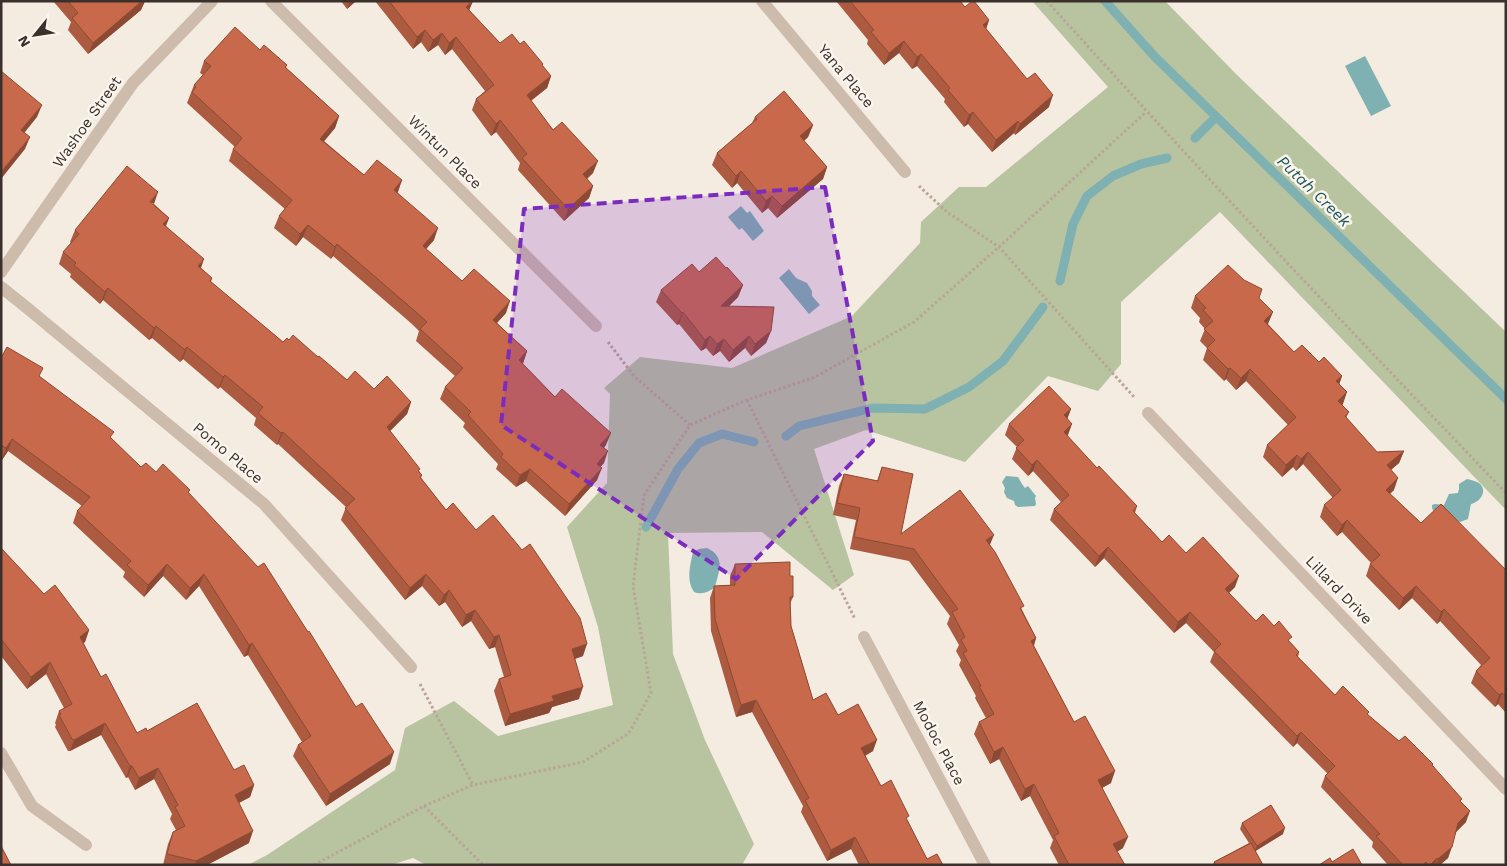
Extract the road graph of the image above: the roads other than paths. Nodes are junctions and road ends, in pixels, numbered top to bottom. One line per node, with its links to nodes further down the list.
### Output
1 (212, 1): 5 (street, Washoe Street)
2 (271, 1): 7 (street, Wintun Place)
3 (762, 1): 4 (street, Yana Place)
4 (905, 172)
5 (1, 272)
6 (1, 287): 10 (street, Pomo Place)
7 (596, 326)
8 (1148, 413): 12 (street, Lillard Drive)
9 (864, 637): 14 (street, Modoc Place)
10 (411, 667)
11 (1, 752): 13 (street)
12 (1506, 790)
13 (86, 844)
14 (985, 865)

